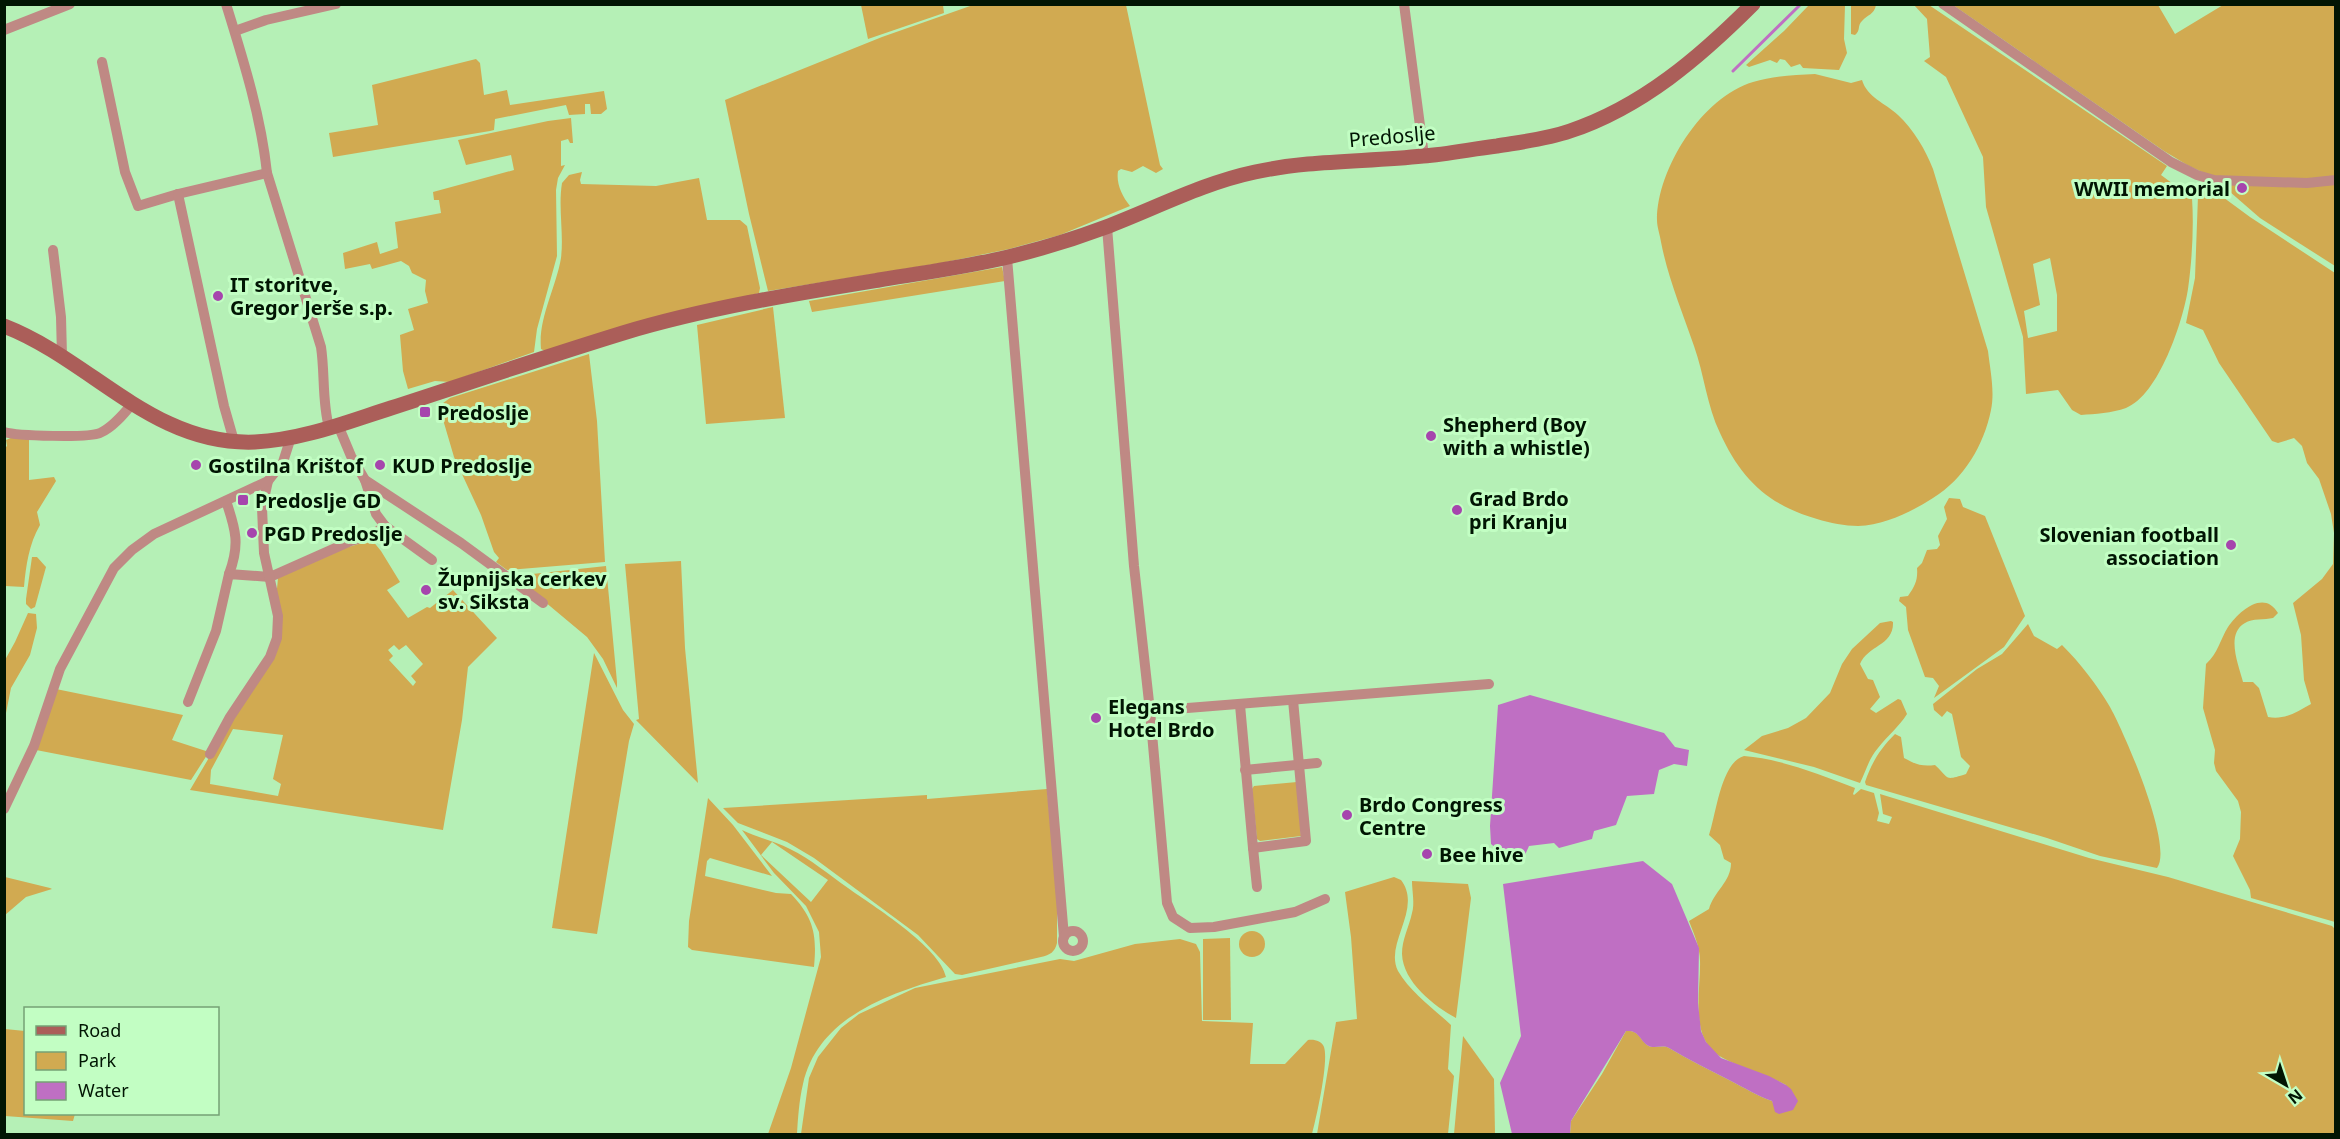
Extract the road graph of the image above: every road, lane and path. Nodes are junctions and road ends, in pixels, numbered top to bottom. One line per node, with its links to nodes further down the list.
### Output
1 (70, 4): 7 (street)
2 (226, 4): 8 (street)
3 (336, 4): 8 (street)
4 (1404, 4): 10 (street)
5 (1753, 4): 10 (street, Predoslje)
6 (1943, 4): 12 (street)
7 (4, 30)
8 (235, 31): 11 (street)
9 (102, 63): 13 (street)
10 (1424, 156): 14 (street, Predoslje)
11 (267, 173): 13 (street); 20 (street)
12 (2336, 180)
13 (178, 194): 23 (street)
14 (1107, 227): 16 (street, Predoslje); 36 (street)
15 (53, 250): 18 (street)
16 (1006, 258): 20 (street, Predoslje); 45 (street)
17 (4, 326): 18 (street)
18 (62, 356): 19 (street)
19 (132, 404): 21 (street); 23 (street)
20 (333, 426): 22 (street); 24 (street)
21 (4, 432)
22 (291, 437): 23 (street); 25 (street)
23 (234, 441)
24 (365, 480): 27 (street); 31 (street)
25 (268, 481): 26 (street); 30 (street)
26 (226, 501): 29 (street); 41 (street)
27 (385, 526): 28 (street); 30 (street)
28 (432, 560)
29 (229, 574): 30 (street); 34 (street)
30 (270, 577): 37 (street)
31 (543, 603)
32 (1489, 684): 33 (street)
33 (1293, 700): 35 (street); 39 (street)
34 (188, 702)
35 (1240, 705): 36 (street); 40 (street)
36 (1150, 711): 44 (street)
37 (210, 754)
38 (1317, 763): 39 (street)
39 (1299, 765): 40 (street); 42 (street)
40 (1245, 770): 42 (street)
41 (4, 809)
42 (1252, 848): 43 (street)
43 (1257, 887)
44 (1325, 899)
45 (1069, 934)

